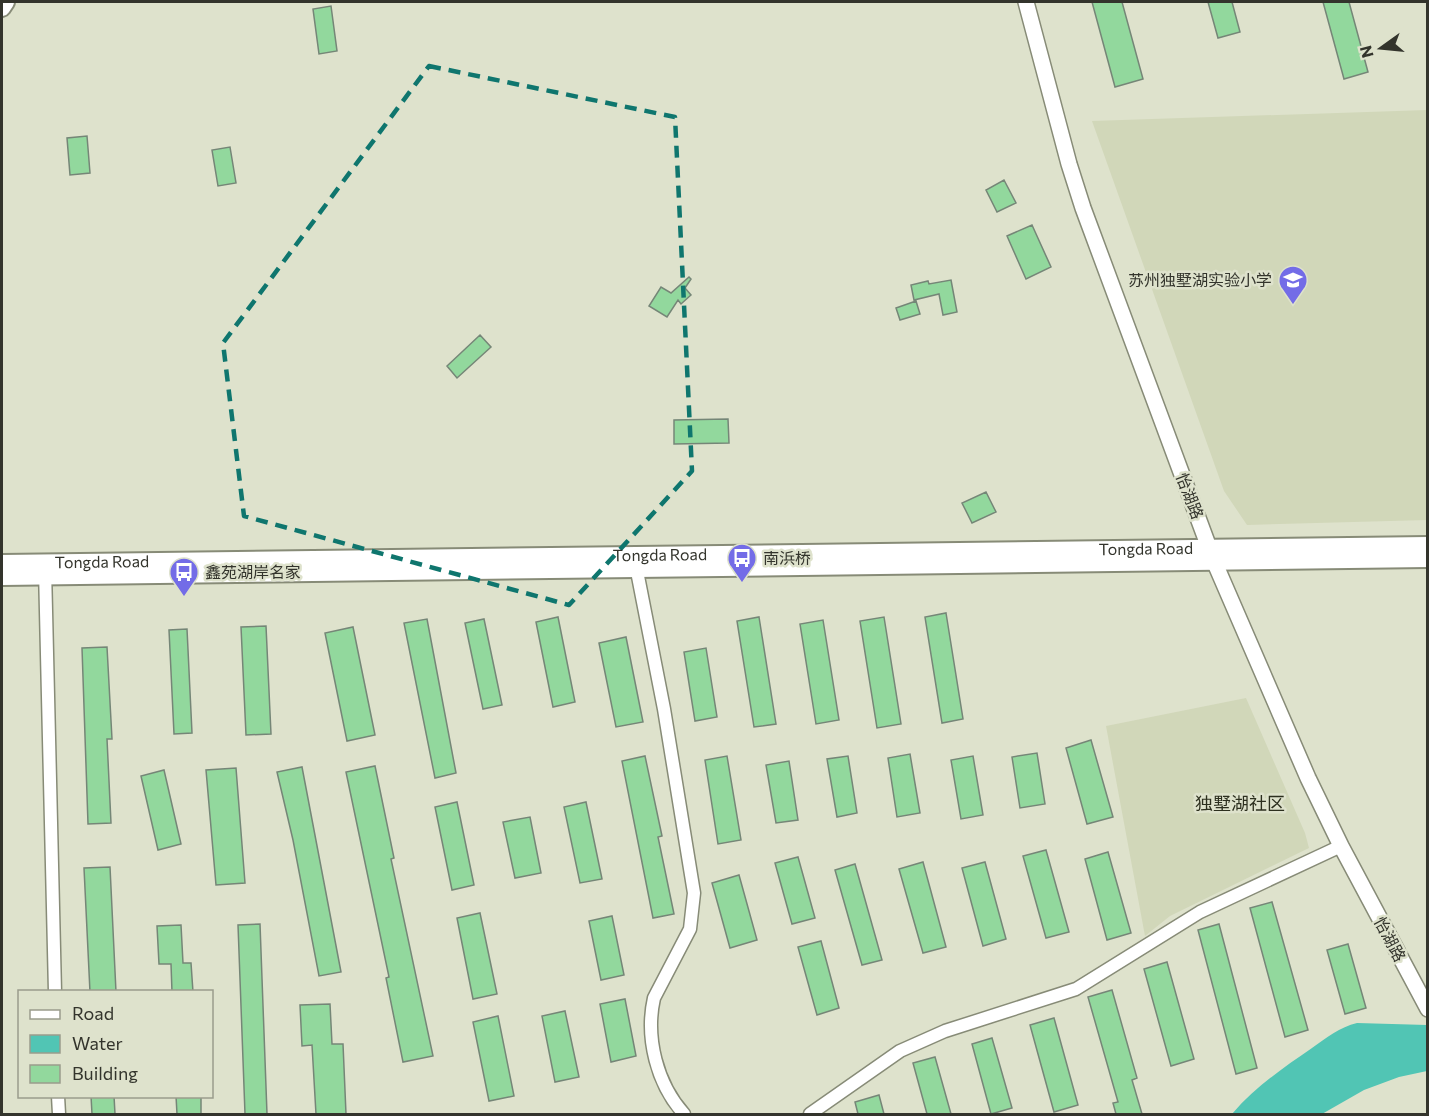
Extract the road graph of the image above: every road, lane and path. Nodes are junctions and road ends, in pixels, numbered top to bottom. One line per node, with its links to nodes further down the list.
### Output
1 (6, 2): 3 (main road)
2 (1026, 2): 5 (street, 怡湖路)
3 (2, 9)
4 (1428, 545): 5 (main road, Tongda Road)
5 (1212, 554): 6 (main road, Tongda Road); 7 (main road, Tongda Road); 11 (street, 怡湖路)
6 (1428, 559)
7 (635, 561): 9 (main road, Tongda Road); 16 (street)
8 (2, 562): 9 (main road, Tongda Road)
9 (45, 569): 10 (main road, Tongda Road); 12 (street)
10 (2, 577)
11 (1341, 846): 13 (street, 怡湖路); 17 (street)
12 (56, 990)
13 (1425, 1006)
14 (58, 1098): 15 (street)
15 (59, 1114)
16 (684, 1114)
17 (810, 1114)

